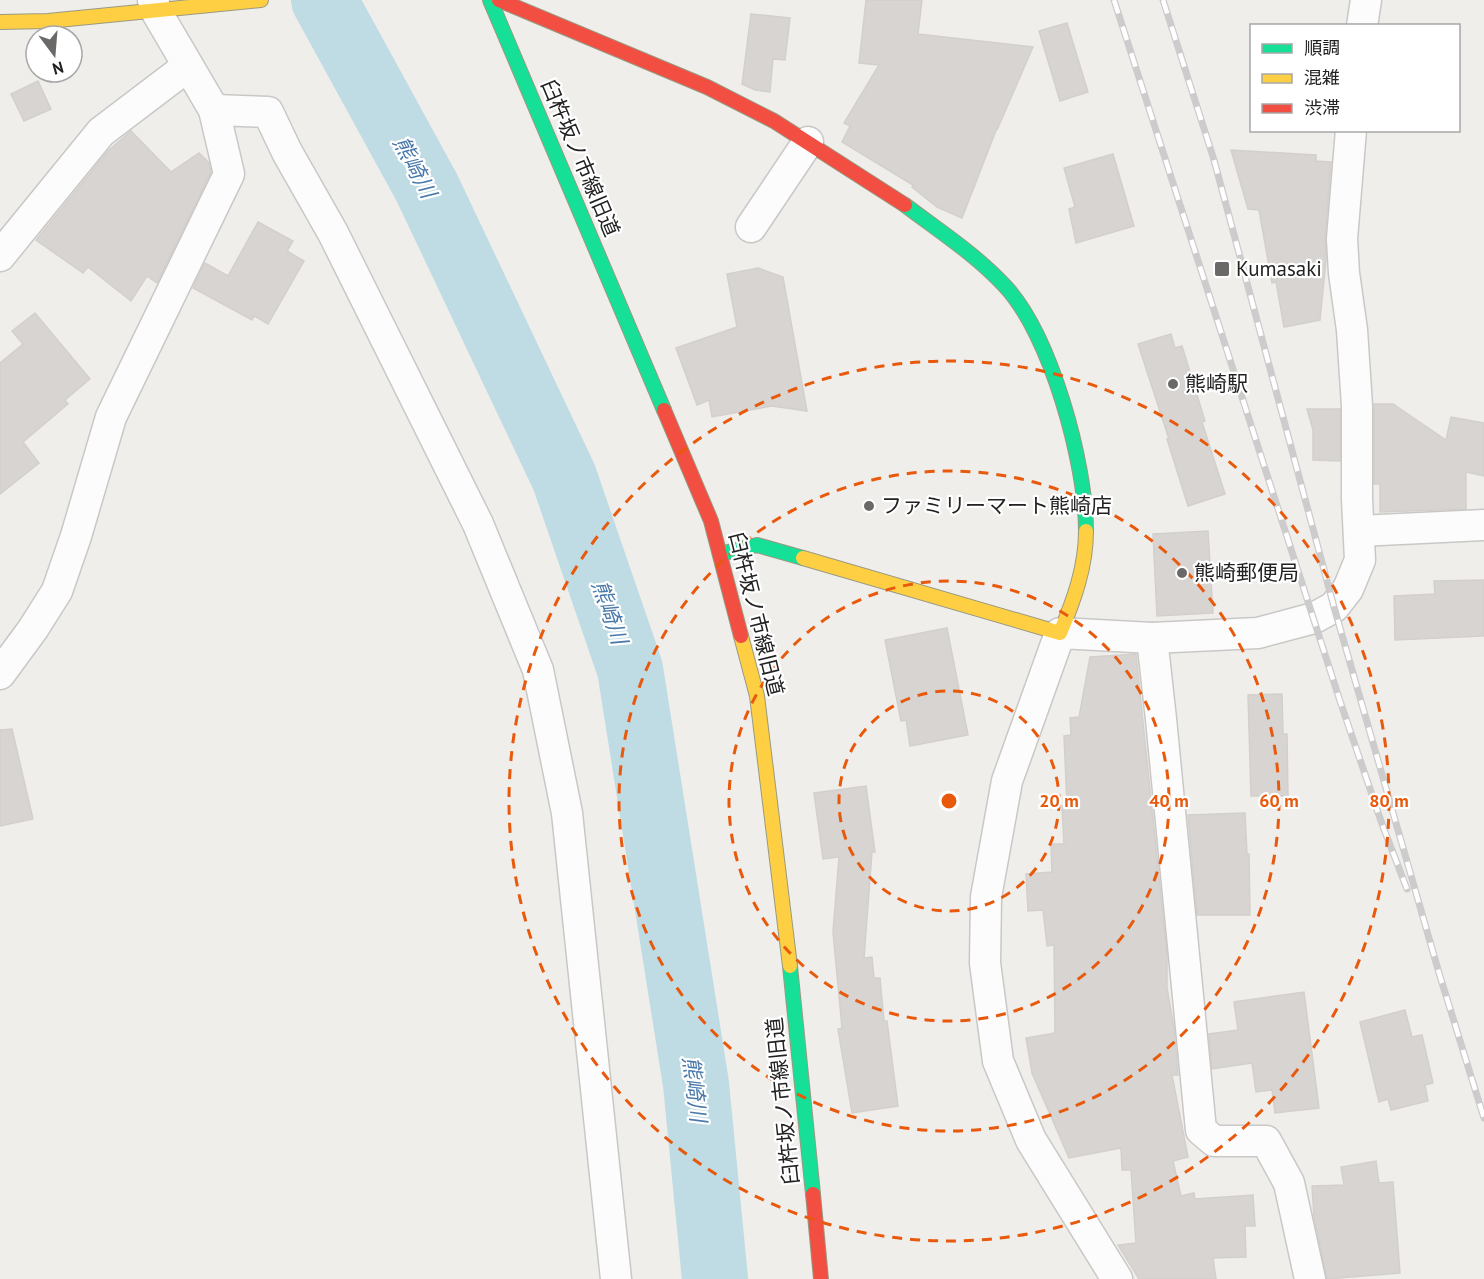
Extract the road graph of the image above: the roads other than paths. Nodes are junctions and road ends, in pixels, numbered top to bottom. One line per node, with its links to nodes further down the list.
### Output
1 (261, 0): 5 (street)
2 (490, 0): 16 (street, 臼杵坂ノ市線旧道)
3 (499, 0): 11 (street)
4 (1366, 0): 7 (street)
5 (154, 5): 6 (street); 8 (street)
6 (0, 22)
7 (1362, 24)
8 (188, 66): 9 (street); 13 (street)
9 (214, 110): 19 (street); 20 (street)
10 (1351, 132): 15 (street)
11 (802, 150): 12 (street); 17 (street)
12 (752, 227)
13 (0, 256)
14 (1484, 525): 15 (street)
15 (1359, 531): 18 (street)
16 (720, 554): 17 (street); 21 (street, 臼杵坂ノ市線旧道)
17 (1060, 633): 18 (street); 22 (street)
18 (1152, 638): 23 (street)
19 (0, 673)
20 (616, 1279)
21 (821, 1279)
22 (1117, 1279)
23 (1310, 1279)

